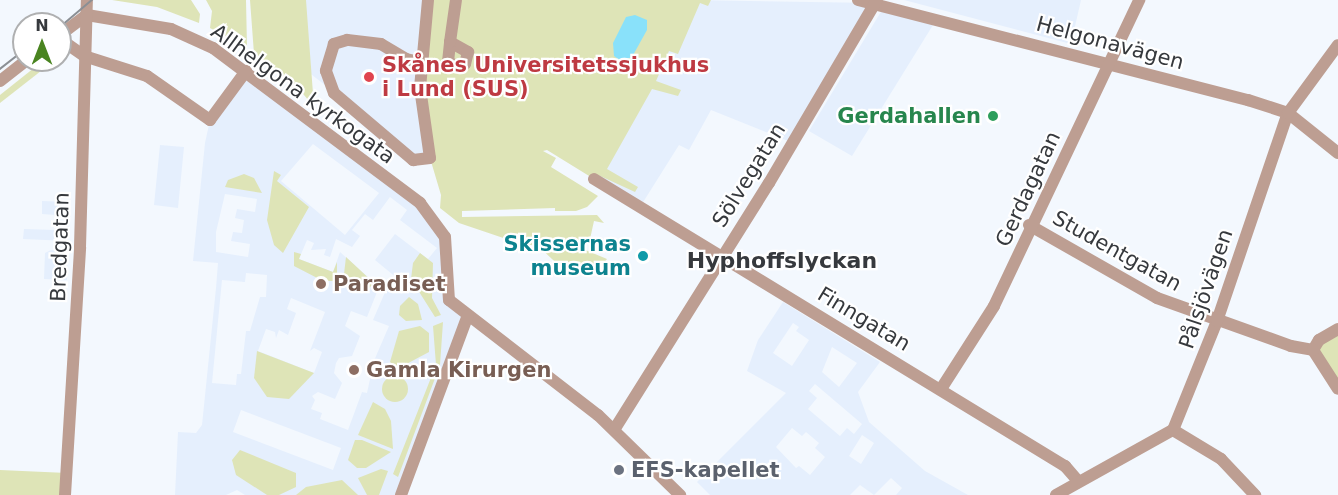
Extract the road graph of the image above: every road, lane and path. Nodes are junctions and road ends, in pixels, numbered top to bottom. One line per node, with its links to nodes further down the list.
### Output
1 (87, 0): 7 (street, Bredgatan)
2 (428, 0): 13 (street)
3 (456, 0): 9 (street)
4 (858, 0): 6 (street, Helgonavägen)
5 (1139, 0): 14 (street, Gerdagatan)
6 (876, 1): 14 (street, Helgonavägen); 22 (street, Sölvegatan)
7 (87, 15): 8 (street); 12 (street, Bredgatan); 15 (street, Allhelgona kyrkogata)
8 (72, 27)
9 (450, 42)
10 (1338, 45): 18 (street, Pålsjövägen)
11 (72, 46): 12 (street)
12 (84, 56): 15 (street); 32 (street, Bredgatan)
13 (420, 62): 13 (street)
14 (1110, 62): 18 (street, Helgonavägen); 21 (street, Gerdagatan)
15 (246, 71): 23 (street, Allhelgona kyrkogata)
16 (12, 72): 17 (street)
17 (0, 81)
18 (1288, 113): 19 (street, Helgonavägen); 24 (street, Pålsjövägen)
19 (1338, 153)
20 (594, 178): 22 (street, Finngatan)
21 (1029, 225): 24 (street, Studentgatan); 28 (street, Gerdagatan)
22 (722, 256): 28 (street, Finngatan); 29 (street, Sölvegatan)
23 (468, 315): 29 (street, Allhelgona kyrkogata); 33 (street)
24 (1217, 321): 26 (street, Studentgatan); 30 (street, Pålsjövägen)
25 (1338, 329): 26 (street)
26 (1313, 350): 27 (street)
27 (1336, 383)
28 (941, 389): 31 (street, Finngatan)
29 (614, 430): 34 (street, Allhelgona kyrkogata)
30 (1173, 430): 31 (street); 36 (street)
31 (1078, 481): 35 (street)
32 (65, 495)
33 (400, 495)
34 (680, 495)
35 (1056, 495)
36 (1254, 495)

